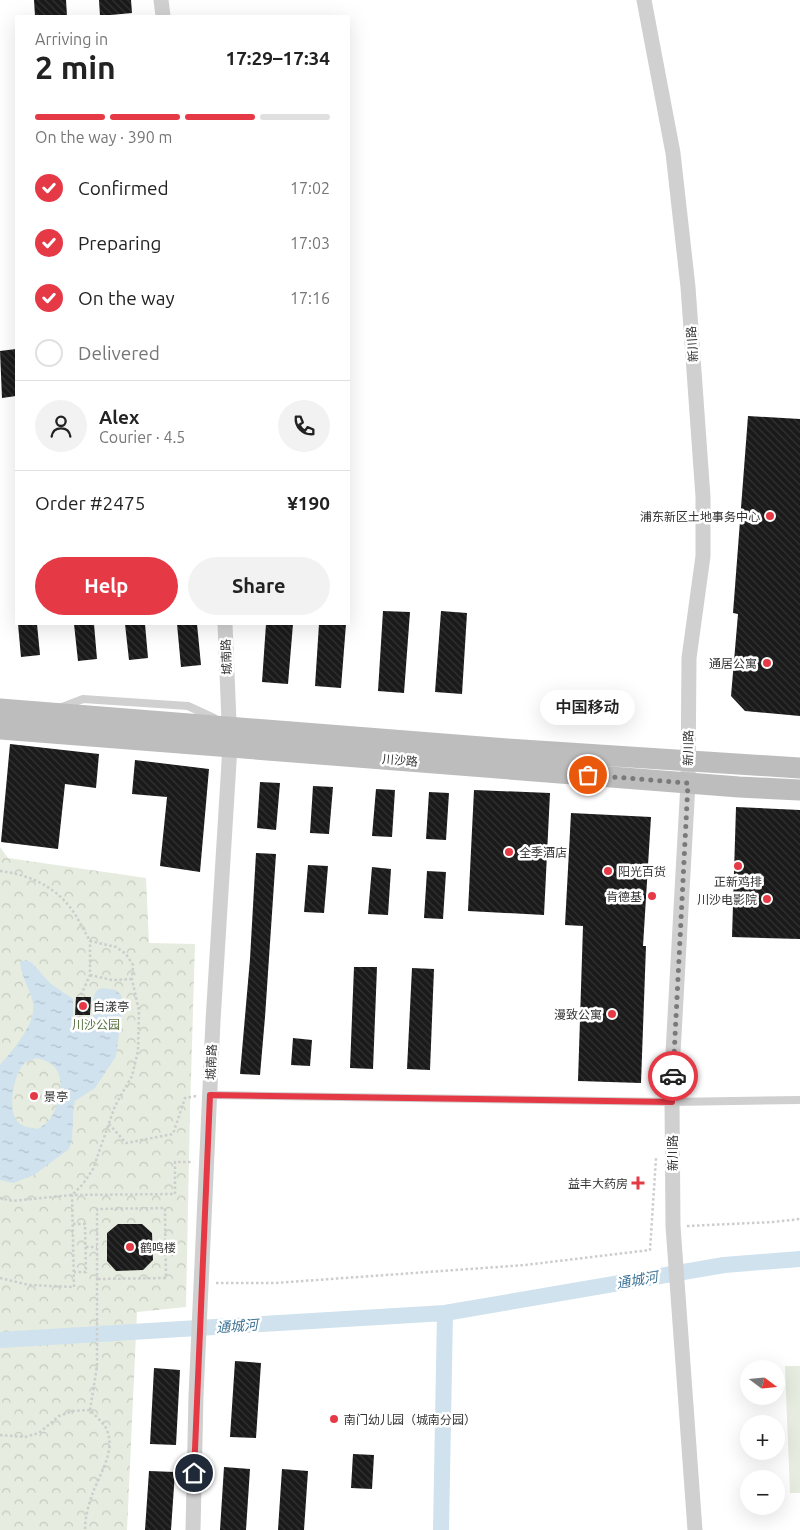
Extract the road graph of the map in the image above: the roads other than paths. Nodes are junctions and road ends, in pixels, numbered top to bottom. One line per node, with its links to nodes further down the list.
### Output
1 (161, 0): 3 (street)
2 (644, 0): 8 (street, 新川路)
3 (163, 15)
4 (225, 625): 7 (street, 城南路)
5 (0, 709): 7 (main road, 川沙路)
6 (0, 729): 7 (main road, 川沙路)
7 (229, 736): 8 (main road, 川沙路); 10 (main road, 川沙路); 12 (street, 城南路)
8 (688, 761): 9 (main road, 川沙路); 10 (street, 新川路)
9 (800, 768)
10 (688, 783): 11 (main road, 川沙路); 14 (street, 新川路)
11 (800, 790)
12 (210, 1095): 14 (lane); 15 (street, 城南路)
13 (800, 1100): 14 (lane)
14 (672, 1102): 16 (street, 新川路)
15 (193, 1530)
16 (695, 1530)

